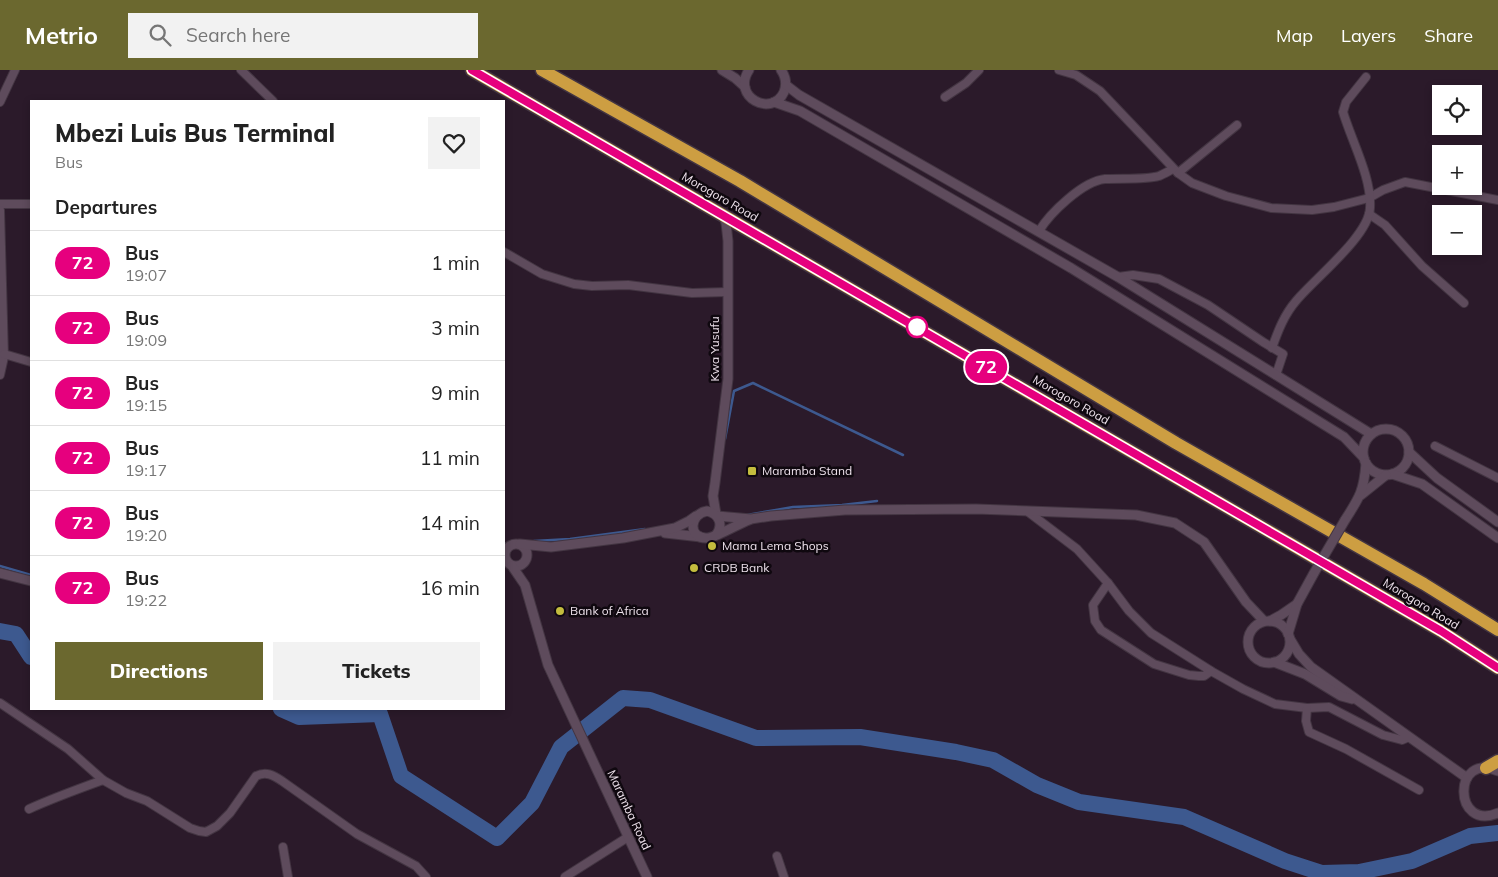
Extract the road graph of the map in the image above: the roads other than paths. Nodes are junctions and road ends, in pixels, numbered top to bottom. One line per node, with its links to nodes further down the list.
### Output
1 (15, 70): 15 (street)
2 (241, 70): 14 (street)
3 (472, 70): 25 (highway, Morogoro Road)
4 (542, 70): 63 (highway, Morogoro Road)
5 (722, 70): 12 (street)
6 (749, 70): 12 (street)
7 (980, 70): 13 (street)
8 (1059, 70): 18 (street)
9 (785, 71): 11 (street)
10 (1366, 77): 19 (street)
11 (786, 85): 16 (street); 26 (street)
12 (744, 87): 16 (street)
13 (946, 97)
14 (272, 100)
15 (0, 102)
16 (774, 102): 39 (street)
17 (1236, 125): 18 (street)
18 (1176, 171): 19 (street); 26 (street)
19 (1369, 198): 20 (street); 24 (street)
20 (1498, 200)
21 (0, 204): 22 (street)
22 (30, 204)
23 (0, 210): 32 (street)
24 (1369, 214): 30 (street); 31 (street)
25 (723, 215): 29 (street, Kwa Yusufu); 66 (highway, Morogoro Road)
26 (1039, 231): 28 (street)
27 (505, 253): 29 (street)
28 (1118, 277): 31 (street); 35 (street)
29 (727, 292): 42 (street, Kwa Yusufu)
30 (1464, 303)
31 (1272, 348): 35 (street)
32 (4, 354): 33 (street); 34 (street)
33 (30, 362)
34 (0, 375)
35 (1276, 375): 36 (street)
36 (1371, 434): 38 (street); 39 (street)
37 (1435, 446): 41 (street)
38 (1409, 452): 40 (street); 48 (street)
39 (1365, 460): 40 (street); 43 (street)
40 (1389, 474): 43 (street); 52 (street)
41 (1498, 478)
42 (715, 483): 45 (street, Kwa Yusufu); 46 (street, Kwa Yusufu)
43 (1361, 495): 61 (street, bridge)
44 (1026, 510): 47 (street); 59 (street); 62 (street)
45 (697, 515): 46 (street); 49 (street); 51 (street)
46 (716, 515): 47 (street); 50 (street)
47 (751, 519): 50 (street)
48 (1498, 522)
49 (653, 533): 51 (street); 54 (street)
50 (715, 536): 51 (street)
51 (701, 537)
52 (1498, 538)
53 (512, 545): 54 (street); 55 (street); 56 (street)
54 (551, 547): 55 (street)
55 (526, 560): 56 (street); 60 (street)
56 (508, 563): 60 (street)
57 (0, 573): 58 (street)
58 (30, 581)
59 (1108, 583): 67 (street); 67 (street)
60 (525, 585): 79 (street, Maramba Road)
61 (1297, 604): 62 (street); 64 (street)
62 (1267, 621): 64 (street); 65 (street)
63 (1498, 630)
64 (1289, 636): 65 (street); 68 (street)
65 (1274, 662): 68 (street)
66 (1498, 668)
67 (1211, 671): 70 (street)
68 (1357, 701): 71 (street)
69 (0, 703): 75 (street)
70 (1307, 708): 71 (street); 76 (street)
71 (1409, 737): 74 (street)
72 (1498, 761): 73 (highway)
73 (1492, 769): 74 (street)
74 (1467, 778): 78 (street)
75 (103, 780): 77 (street); 83 (street)
76 (1419, 790)
77 (28, 809)
78 (1498, 813)
79 (628, 837): 84 (street); 85 (street, Maramba Road)
80 (283, 847): 82 (street)
81 (777, 856): 86 (street)
82 (288, 877)
83 (426, 877)
84 (565, 877)
85 (647, 877)
86 (784, 877)

